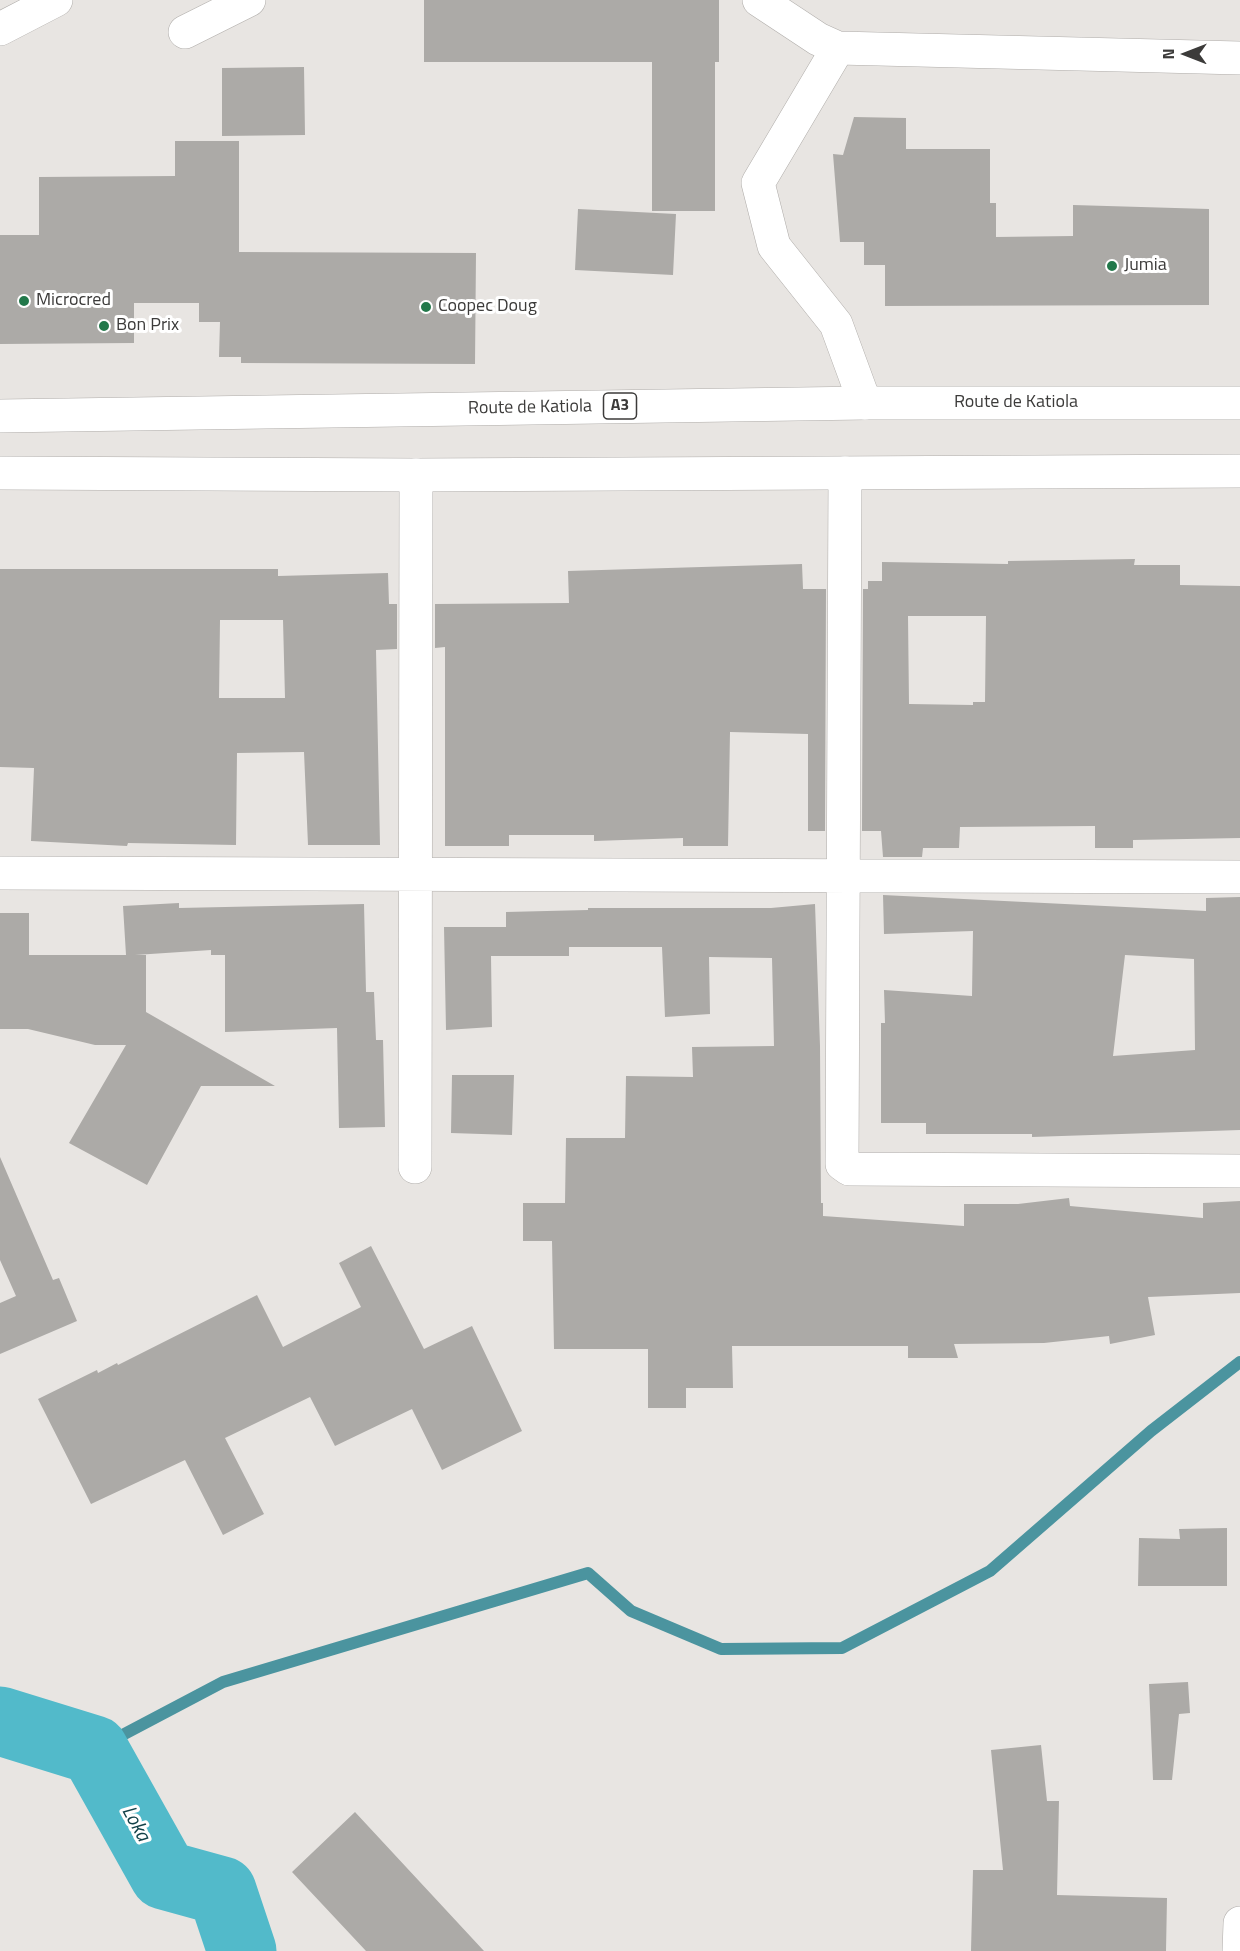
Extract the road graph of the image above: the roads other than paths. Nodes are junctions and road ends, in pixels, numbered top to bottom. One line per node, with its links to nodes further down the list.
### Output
1 (56, 0): 5 (main road)
2 (249, 0): 6 (main road)
3 (759, 0): 4 (main road)
4 (788, 12): 7 (main road)
5 (0, 29)
6 (185, 32)
7 (838, 48): 8 (main road); 9 (main road)
8 (1240, 58)
9 (865, 403): 10 (main road, Route de Katiola / A3); 11 (main road, Route de Katiola / A3)
10 (1240, 403)
11 (0, 416)
12 (1240, 471): 14 (main road)
13 (0, 473): 15 (main road)
14 (845, 473): 15 (main road); 18 (main road)
15 (416, 475): 17 (main road)
16 (0, 873): 17 (main road)
17 (415, 874): 18 (main road); 20 (main road)
18 (845, 875): 19 (main road); 21 (main road)
19 (1240, 877)
20 (415, 1167)
21 (1240, 1171)
22 (1240, 1923): 23 (main road)
23 (1239, 1951)

